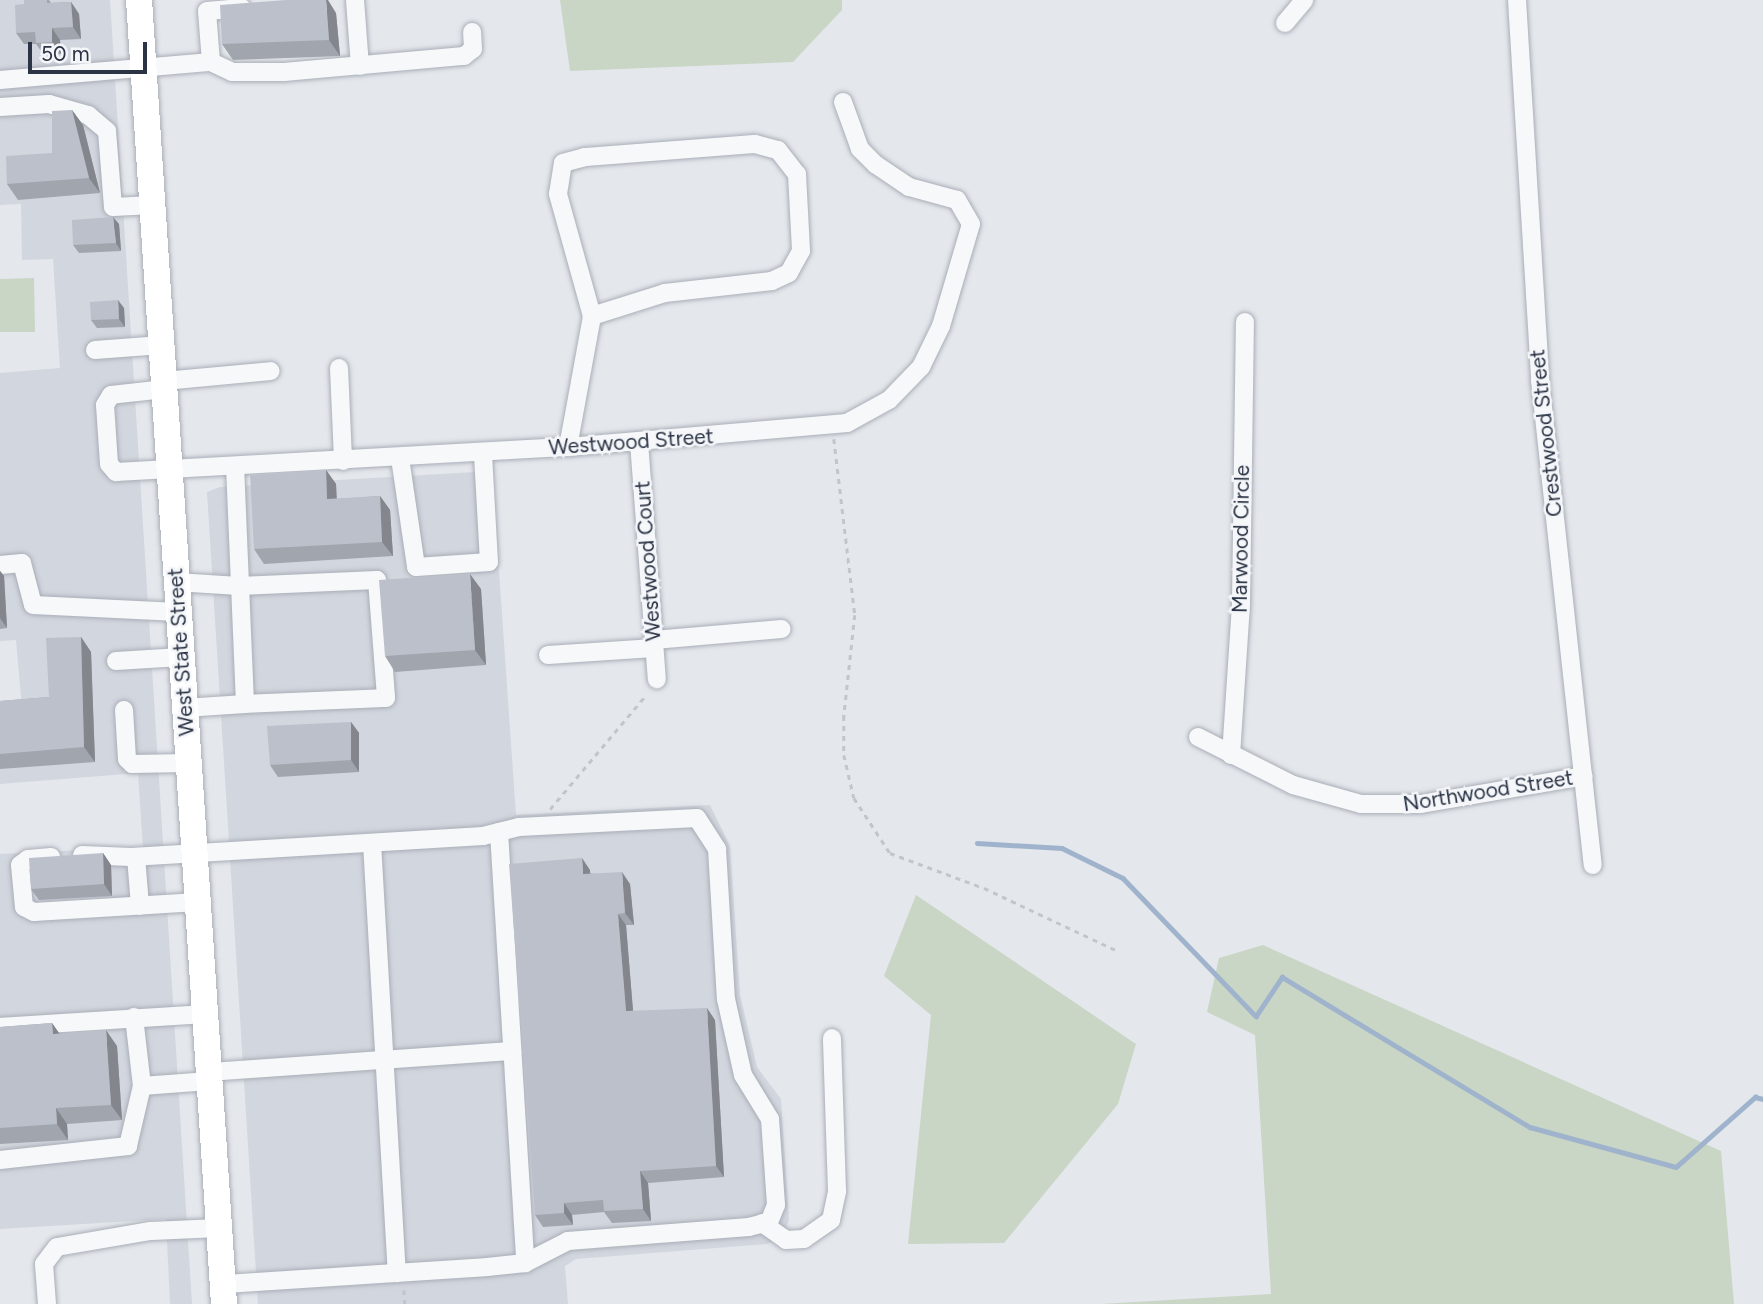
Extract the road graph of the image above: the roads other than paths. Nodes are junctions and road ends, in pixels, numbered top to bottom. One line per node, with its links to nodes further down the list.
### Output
1 (139, 0): 11 (highway, West State Street)
2 (355, 0): 10 (street)
3 (1304, 0): 7 (street)
4 (1517, 0): 48 (street, Crestwood Street)
5 (207, 6): 6 (street); 9 (street)
6 (262, 6)
7 (1285, 23)
8 (472, 32): 10 (street)
9 (211, 62): 10 (street); 11 (street)
10 (360, 66)
11 (144, 71): 12 (street); 17 (highway, West State Street)
12 (47, 77): 13 (street); 15 (street)
13 (0, 80)
14 (843, 102): 25 (street, Westwood Street)
15 (49, 104): 16 (street); 17 (street)
16 (0, 107)
17 (153, 205): 20 (highway, West State Street)
18 (592, 316): 18 (street); 26 (street)
19 (1245, 322): 46 (street, Marwood Circle)
20 (162, 345): 21 (street); 24 (highway, West State Street)
21 (96, 350)
22 (339, 368): 29 (street)
23 (271, 371): 24 (street)
24 (164, 385): 31 (highway, West State Street); 31 (street, Westwood Street)
25 (639, 442): 26 (street, Westwood Street); 37 (street, Westwood Court)
26 (568, 447): 27 (street, Westwood Street)
27 (483, 453): 28 (street, Westwood Street); 28 (street)
28 (400, 458): 29 (street, Westwood Street)
29 (343, 461): 30 (street, Westwood Street)
30 (235, 468): 31 (street, Westwood Street); 34 (street)
31 (169, 472): 33 (highway, West State Street)
32 (0, 565): 35 (street)
33 (176, 582): 34 (street); 35 (highway, West State Street)
34 (239, 586): 42 (street); 42 (street)
35 (178, 612): 39 (highway, West State Street)
36 (782, 629): 37 (street)
37 (654, 644): 38 (street); 41 (street, Westwood Court)
38 (548, 656)
39 (181, 657): 40 (street); 43 (highway, West State Street)
40 (116, 661)
41 (657, 679)
42 (246, 704): 43 (street)
43 (184, 708): 47 (highway, West State Street)
44 (124, 710): 47 (street)
45 (1198, 737): 46 (street, Northwood Street)
46 (1231, 755): 48 (street, Northwood Street)
47 (188, 762): 51 (highway, West State Street)
48 (1584, 776): 53 (street, Crestwood Street)
49 (499, 832): 50 (street); 60 (street); 65 (street)
50 (372, 843): 51 (street); 61 (street)
51 (194, 853): 52 (street); 54 (highway, West State Street)
52 (136, 857): 55 (street); 55 (street)
53 (1593, 865)
54 (198, 902): 55 (street); 56 (highway, West State Street)
55 (140, 906)
56 (205, 1014): 57 (street); 62 (highway, West State Street)
57 (134, 1017): 58 (street); 63 (street)
58 (0, 1027)
59 (832, 1038): 65 (street)
60 (512, 1051): 61 (street); 67 (street)
61 (385, 1060): 62 (street); 68 (street)
62 (209, 1076): 63 (street); 66 (highway, West State Street)
63 (142, 1086): 64 (street)
64 (0, 1160)
65 (762, 1223): 67 (street)
66 (219, 1228): 69 (highway, West State Street); 70 (street)
67 (524, 1263): 68 (street)
68 (397, 1273): 69 (street)
69 (223, 1294)
70 (47, 1304)

